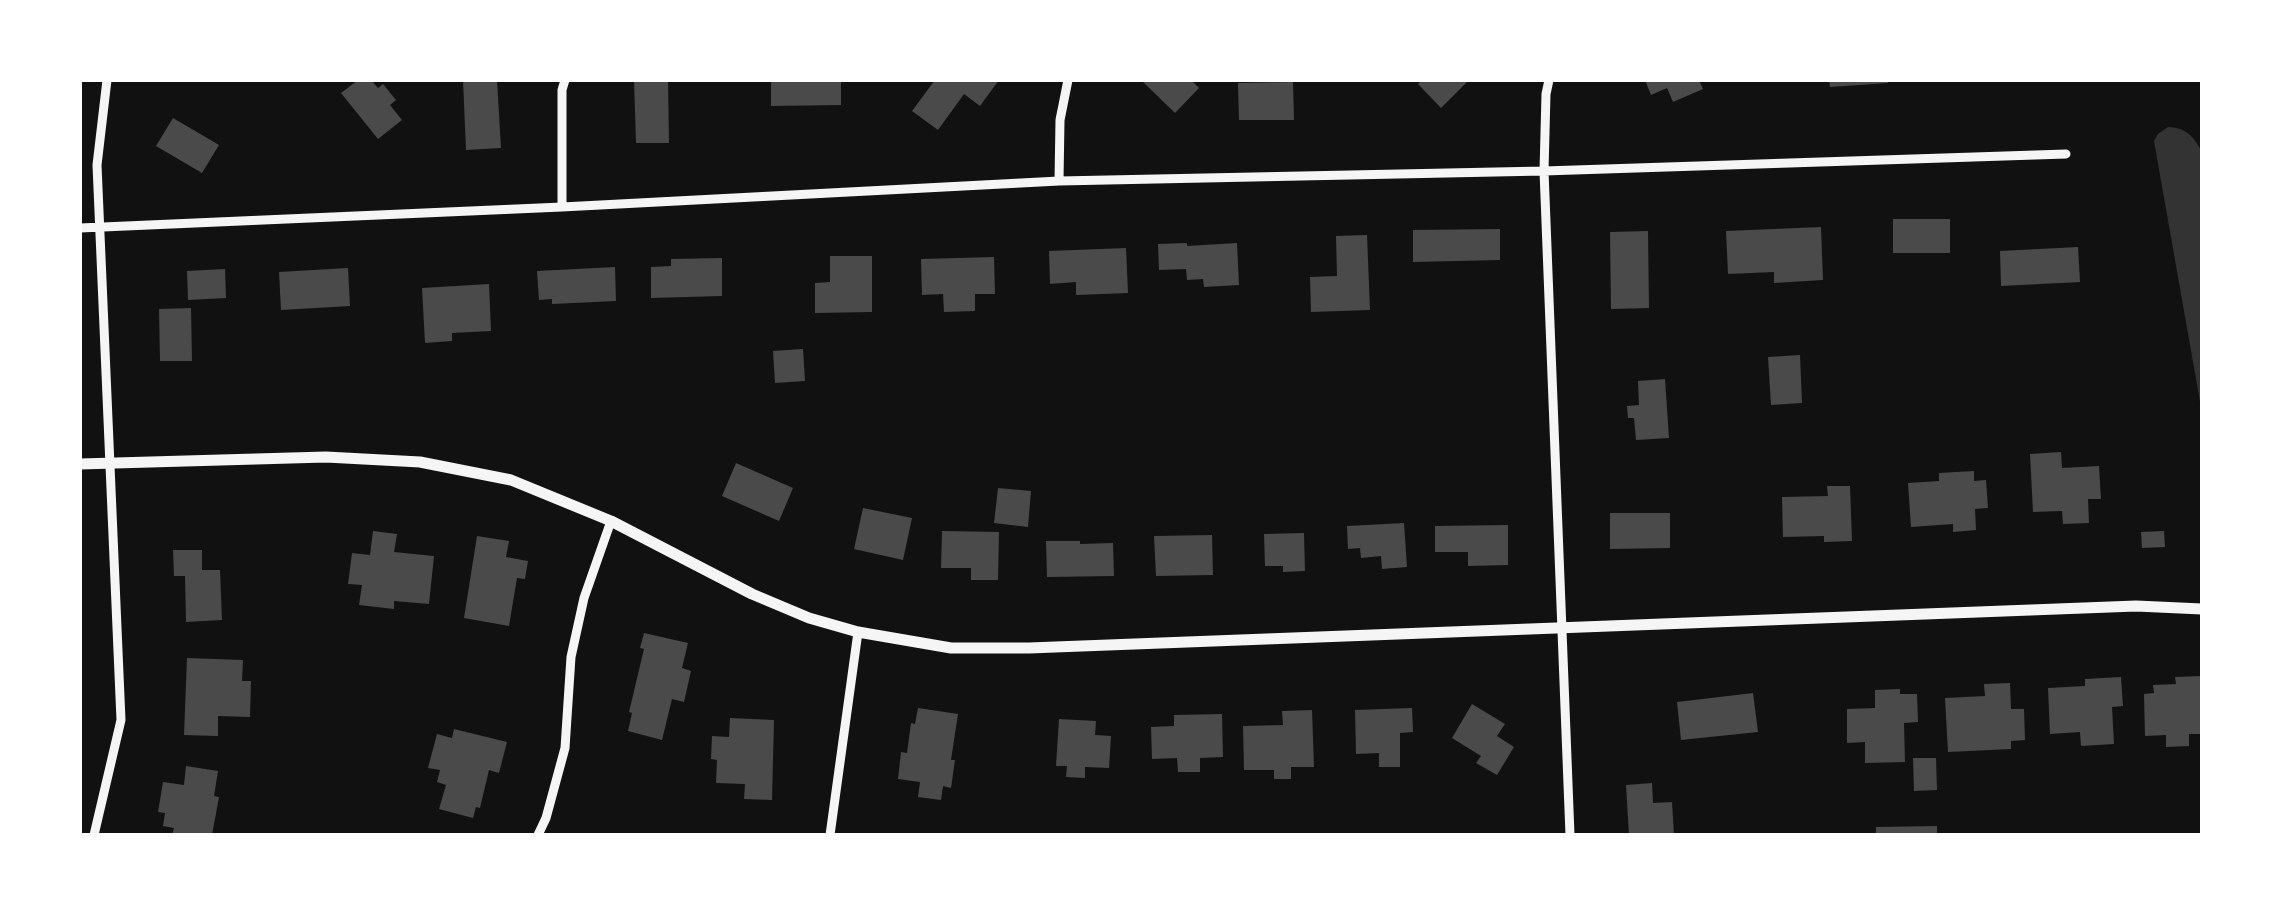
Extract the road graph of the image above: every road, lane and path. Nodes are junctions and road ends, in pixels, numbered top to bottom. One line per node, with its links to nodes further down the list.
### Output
1 (106, 80): 10 (street)
2 (565, 80): 8 (street)
3 (1068, 80): 7 (street)
4 (1549, 80): 6 (street)
5 (2066, 154): 6 (street)
6 (1544, 171): 7 (street); 15 (street)
7 (1059, 182): 8 (street)
8 (562, 207): 10 (street)
9 (80, 228): 10 (street)
10 (100, 228): 12 (street)
11 (80, 464): 12 (street)
12 (110, 464): 13 (street); 17 (street)
13 (611, 521): 16 (street); 18 (street)
14 (2202, 609): 15 (street)
15 (1563, 628): 16 (street); 20 (street)
16 (858, 632): 19 (street)
17 (94, 835)
18 (538, 835)
19 (830, 835)
20 (1570, 835)

